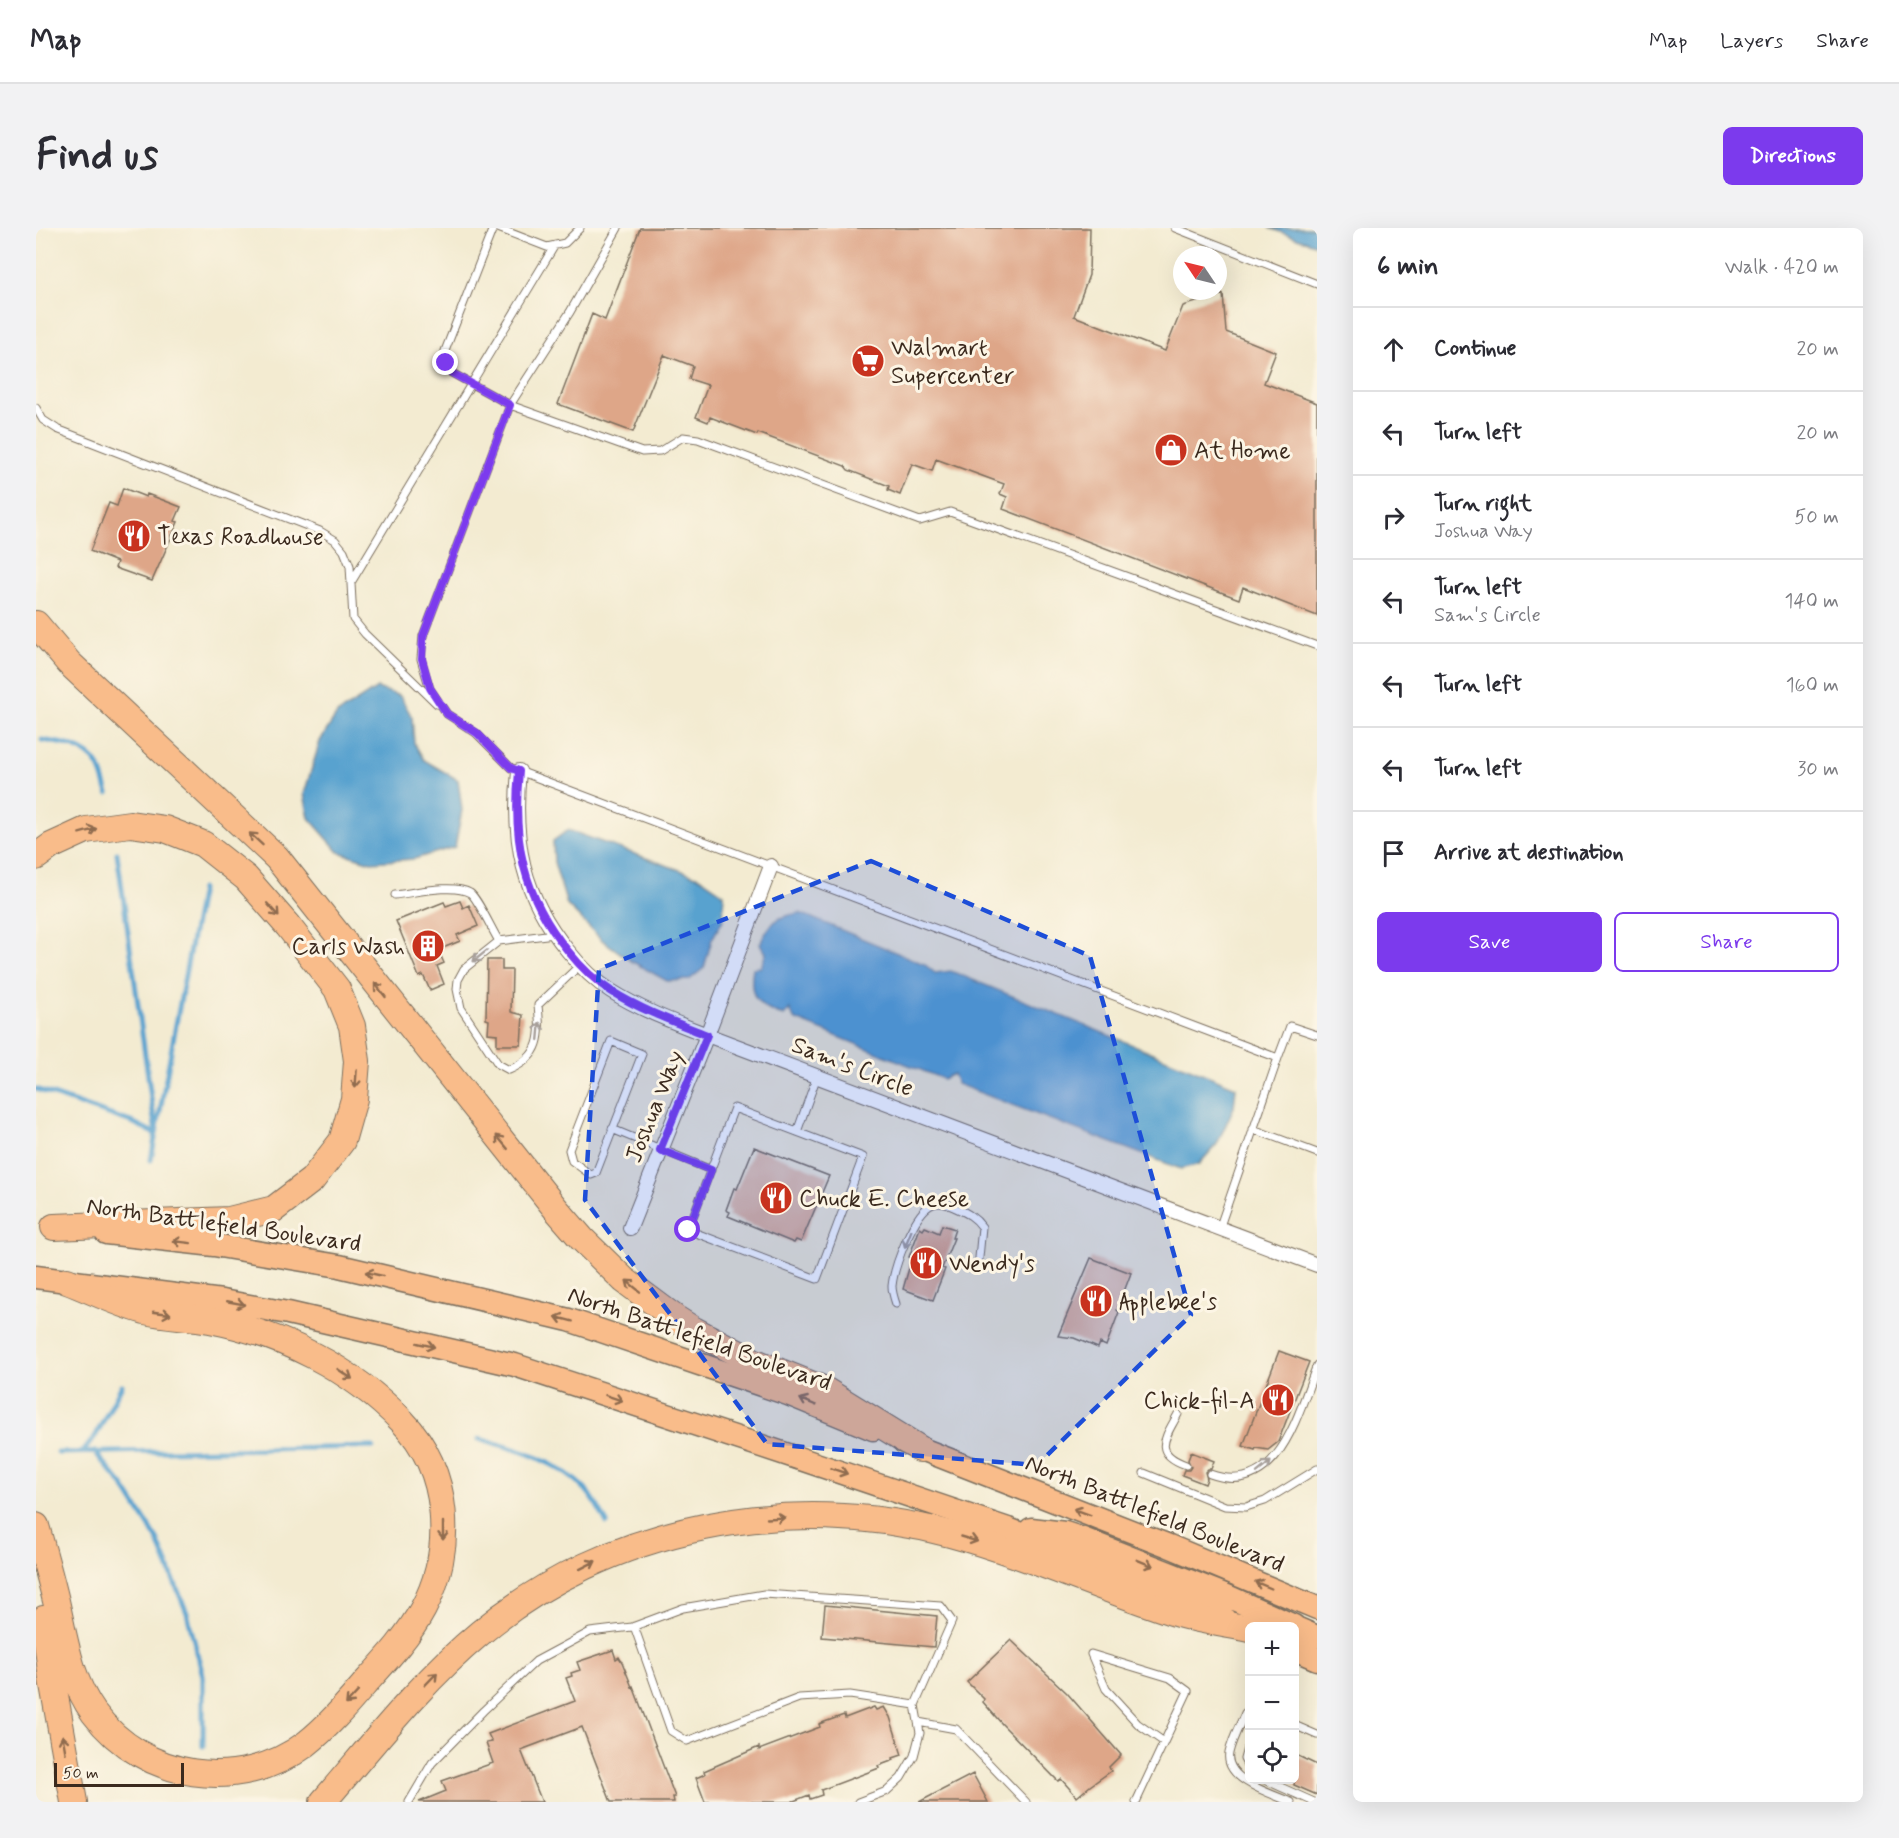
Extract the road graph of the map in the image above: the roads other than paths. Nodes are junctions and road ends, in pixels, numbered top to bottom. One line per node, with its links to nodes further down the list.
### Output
1 (496, 228): 5 (lane); 7 (lane)
2 (580, 228): 5 (lane)
3 (618, 228): 8 (lane)
4 (1175, 228): 6 (lane)
5 (555, 245): 7 (lane)
6 (1317, 284)
7 (472, 383): 8 (lane); 10 (lane)
8 (510, 405): 12 (lane); 13 (lane)
9 (36, 408): 10 (lane)
10 (352, 580): 13 (lane)
11 (36, 624): 41 (highway, one-way to 11)
12 (1317, 646)
13 (447, 714): 14 (lane)
14 (519, 771): 16 (lane); 18 (street, Sam's Circle)
15 (36, 857): 31 (highway, one-way to 31)
16 (771, 866): 21 (street, Joshua Way); 23 (lane)
17 (395, 895): 19 (lane)
18 (554, 934): 19 (lane); 20 (street, Sam's Circle)
19 (499, 941): 20 (lane, one-way to 20)
20 (580, 965): 21 (street, Sam's Circle)
21 (707, 1035): 24 (street, Sam's Circle); 28 (street, Joshua Way)
22 (1317, 1035): 23 (lane)
23 (1278, 1058): 26 (lane)
24 (817, 1076): 27 (lane); 33 (street, Sam's Circle)
25 (612, 1129): 25 (lane); 28 (lane)
26 (1253, 1129): 29 (lane); 33 (lane)
27 (797, 1132): 30 (lane); 30 (lane)
28 (660, 1150): 30 (lane); 32 (street, Joshua Way)
29 (1315, 1154)
30 (711, 1170)
31 (45, 1225): 41 (main road, North Battlefield Boulevard, one-way to 31)
32 (630, 1228)
33 (1219, 1229): 34 (street, Sam's Circle)
34 (1317, 1265)
35 (978, 1268): 38 (lane, one-way to 38)
36 (36, 1277): 37 (main road)
37 (67, 1281): 46 (highway, one-way to 46); 47 (main road, one-way to 47)
38 (896, 1304)
39 (1317, 1365): 45 (lane, one-way to 39)
40 (1178, 1414): 42 (lane)
41 (920, 1449): 49 (main road, North Battlefield Boulevard, one-way to 41)
42 (1186, 1465)
43 (1317, 1469): 44 (lane)
44 (1144, 1473)
45 (1209, 1474)
46 (36, 1526)
47 (1008, 1529): 50 (main road, one-way to 50); 52 (main road)
48 (36, 1558): 65 (highway, one-way to 48)
49 (1317, 1608)
50 (1283, 1622)
51 (634, 1626): 58 (lane); 58 (lane); 67 (lane)
52 (1245, 1627)
53 (1245, 1628): 66 (highway, one-way to 53)
54 (1299, 1629): 55 (main road)
55 (1317, 1637)
56 (1299, 1651): 57 (main road)
57 (1317, 1659)
58 (915, 1705): 60 (lane)
59 (1245, 1713): 71 (lane)
60 (918, 1722): 68 (lane); 69 (lane)
61 (1299, 1727): 62 (lane)
62 (1317, 1735)
63 (1164, 1742): 63 (lane); 70 (lane)
64 (1276, 1784): 72 (lane)
65 (74, 1802)
66 (323, 1802)
67 (409, 1802)
68 (858, 1802)
69 (1026, 1802)
70 (1136, 1802)
71 (1291, 1802)
72 (1314, 1802)

